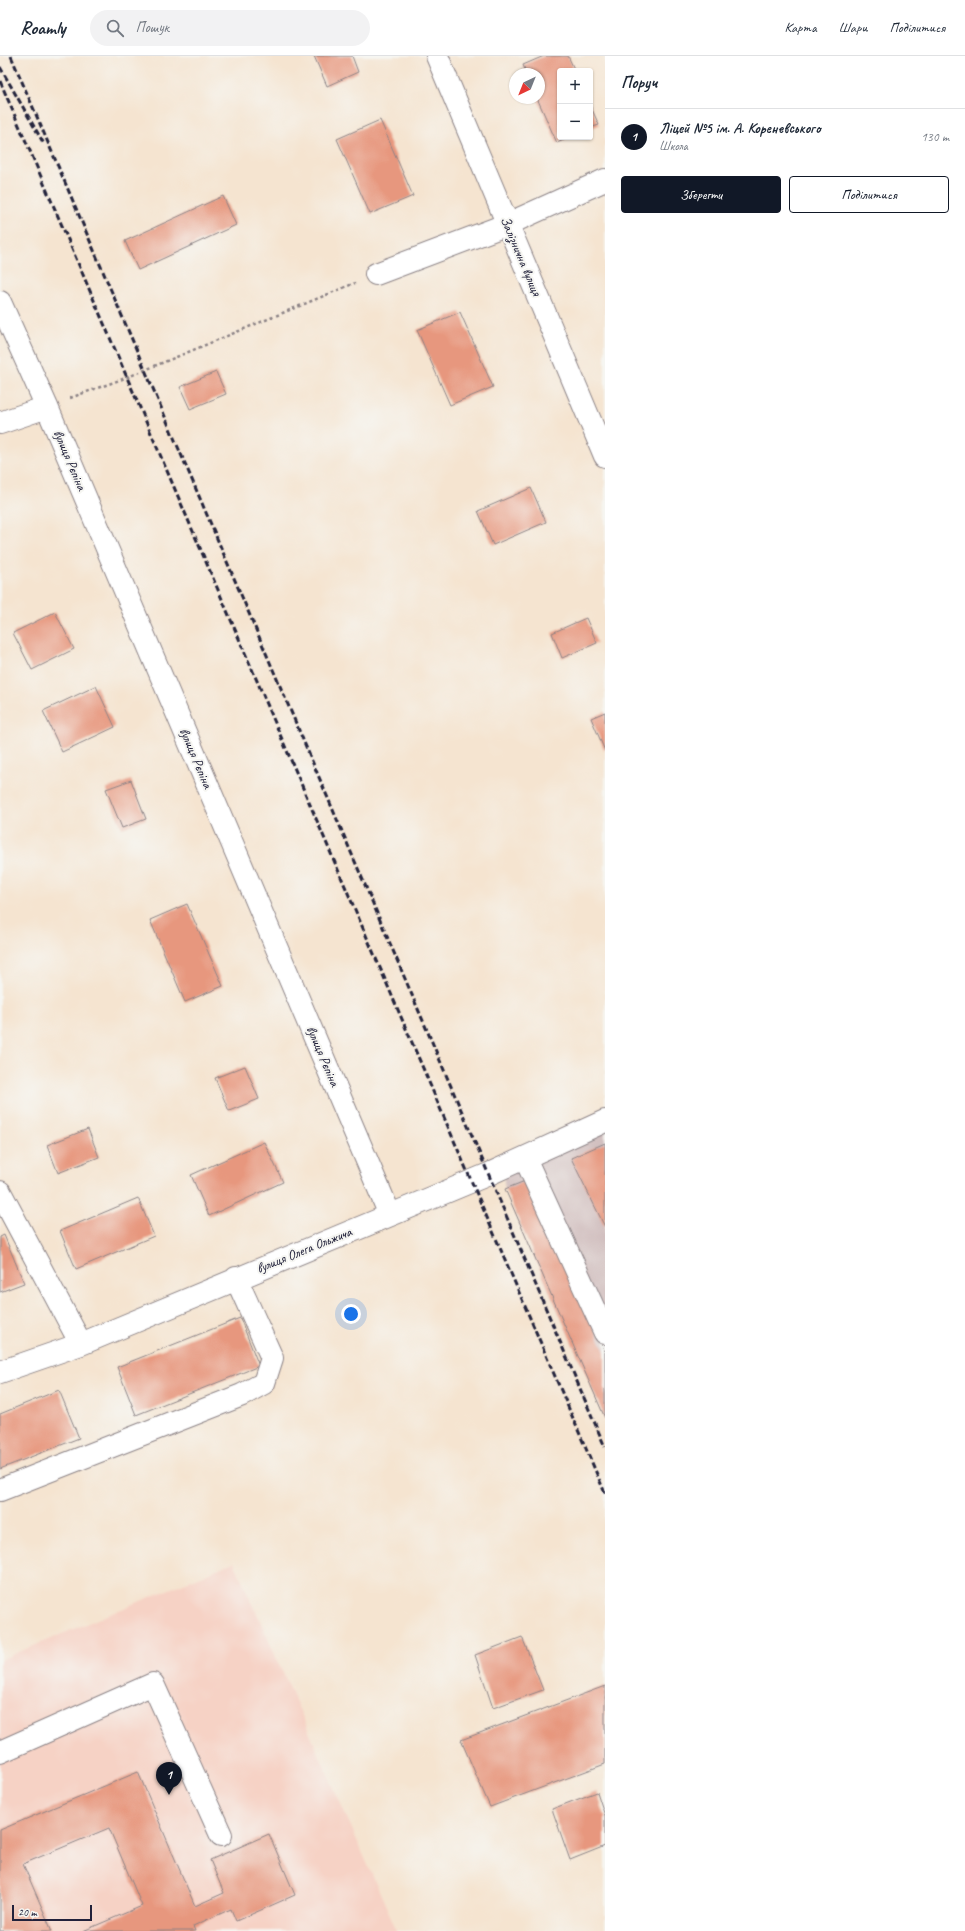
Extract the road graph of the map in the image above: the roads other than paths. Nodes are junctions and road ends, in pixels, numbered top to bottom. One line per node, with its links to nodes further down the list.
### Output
1 (437, 56): 3 (street, Залізнична вулиця)
2 (605, 180): 3 (street)
3 (508, 224): 4 (street); 8 (street, Залізнична вулиця)
4 (376, 274)
5 (0, 302): 6 (street, вулиця Рєпіна)
6 (47, 407): 7 (street); 12 (street, вулиця Рєпіна)
7 (0, 423)
8 (605, 456)
9 (603, 1128): 10 (street, вулиця Олега Ольжича)
10 (525, 1158): 12 (street, вулиця Олега Ольжича); 14 (street)
11 (0, 1192): 15 (street)
12 (390, 1215): 13 (street, вулиця Олега Ольжича)
13 (236, 1278): 15 (street, вулиця Олега Ольжича); 17 (street)
14 (605, 1333)
15 (81, 1344): 16 (street, вулиця Олега Ольжича)
16 (0, 1372)
17 (0, 1490)
18 (0, 1752): 19 (street)
19 (221, 1835)

